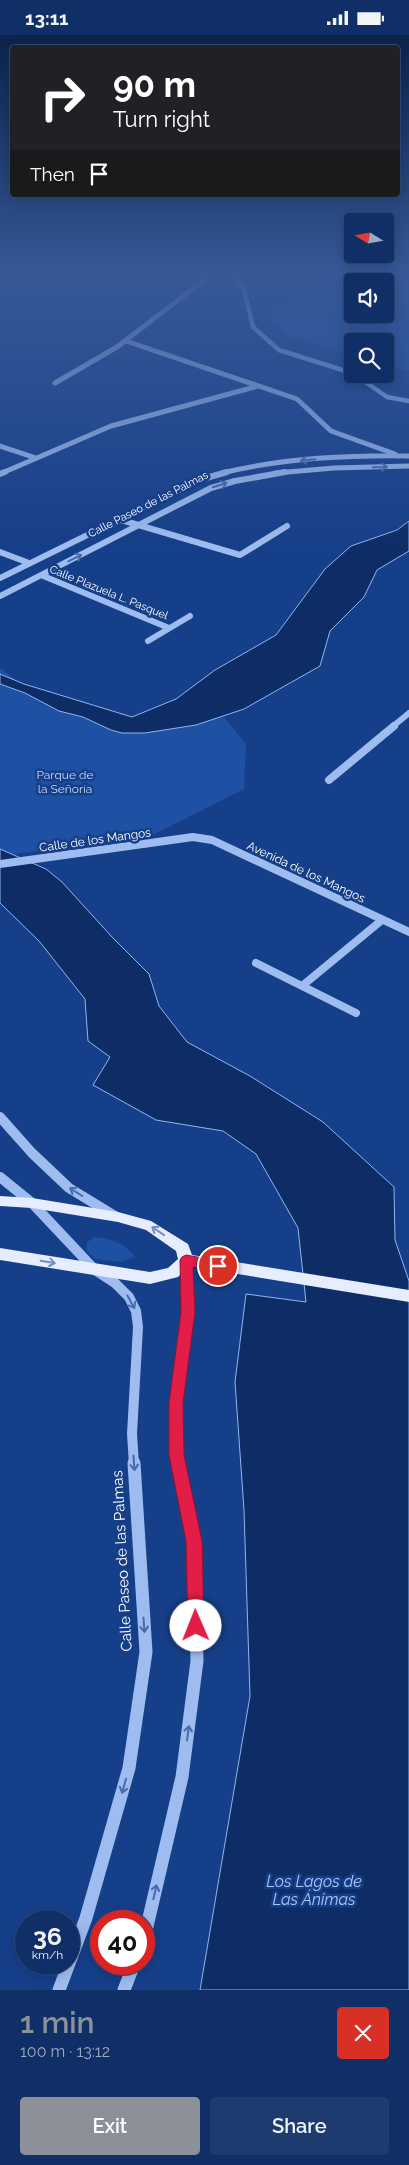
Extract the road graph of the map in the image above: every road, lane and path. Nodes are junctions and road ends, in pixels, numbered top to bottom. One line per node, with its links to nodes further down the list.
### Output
1 (89, 365): 3 (street)
2 (197, 365): 4 (street)
3 (55, 383)
4 (258, 386): 6 (street); 8 (street)
5 (0, 446): 8 (street)
6 (399, 456): 7 (street, Calle Paseo de las Palmas); 9 (street); 11 (street, Calle Paseo de las Palmas, one-way to 11)
7 (409, 456)
8 (36, 458): 10 (street)
9 (409, 465): 13 (street, Calle Paseo de las Palmas, one-way to 9)
10 (0, 474)
11 (118, 519): 13 (street); 15 (street, Calle Paseo de las Palmas)
12 (287, 526): 13 (street)
13 (138, 527): 16 (street, Calle Paseo de las Palmas, one-way to 13)
14 (0, 552): 15 (street)
15 (29, 563): 17 (street, Calle Paseo de las Palmas)
16 (41, 575): 18 (street, Calle Paseo de las Palmas); 20 (street, Calle Plazuela L. Pasquel)
17 (0, 578)
18 (1, 595)
19 (190, 615): 20 (street)
20 (169, 628): 21 (street)
21 (148, 641)
22 (409, 713): 23 (street)
23 (329, 779)
24 (193, 837): 25 (street, Calle de los Mangos); 27 (street, Avenida de los Mangos)
25 (52, 859): 26 (street, Calle de los Mangos)
26 (0, 864)
27 (382, 920): 28 (street, Avenida de los Mangos); 30 (street)
28 (409, 932)
29 (256, 963): 30 (street)
30 (302, 986): 31 (street)
31 (356, 1013)
32 (0, 1117): 36 (street, one-way to 32)
33 (0, 1177): 35 (street, Calle Paseo de las Palmas)
34 (0, 1201): 35 (main road)
35 (32, 1203): 36 (main road); 39 (street, Calle Paseo de las Palmas)
36 (118, 1217): 38 (main road, one-way to 36)
37 (0, 1254): 39 (main road, one-way to 39)
38 (186, 1260): 39 (main road); 40 (main road); 41 (street, one-way to 38)
39 (95, 1270): 43 (street, Calle Paseo de las Palmas, one-way to 43)
40 (409, 1296)
41 (151, 1910)
42 (130, 1975): 44 (street)
43 (59, 1990)
44 (124, 1990)

